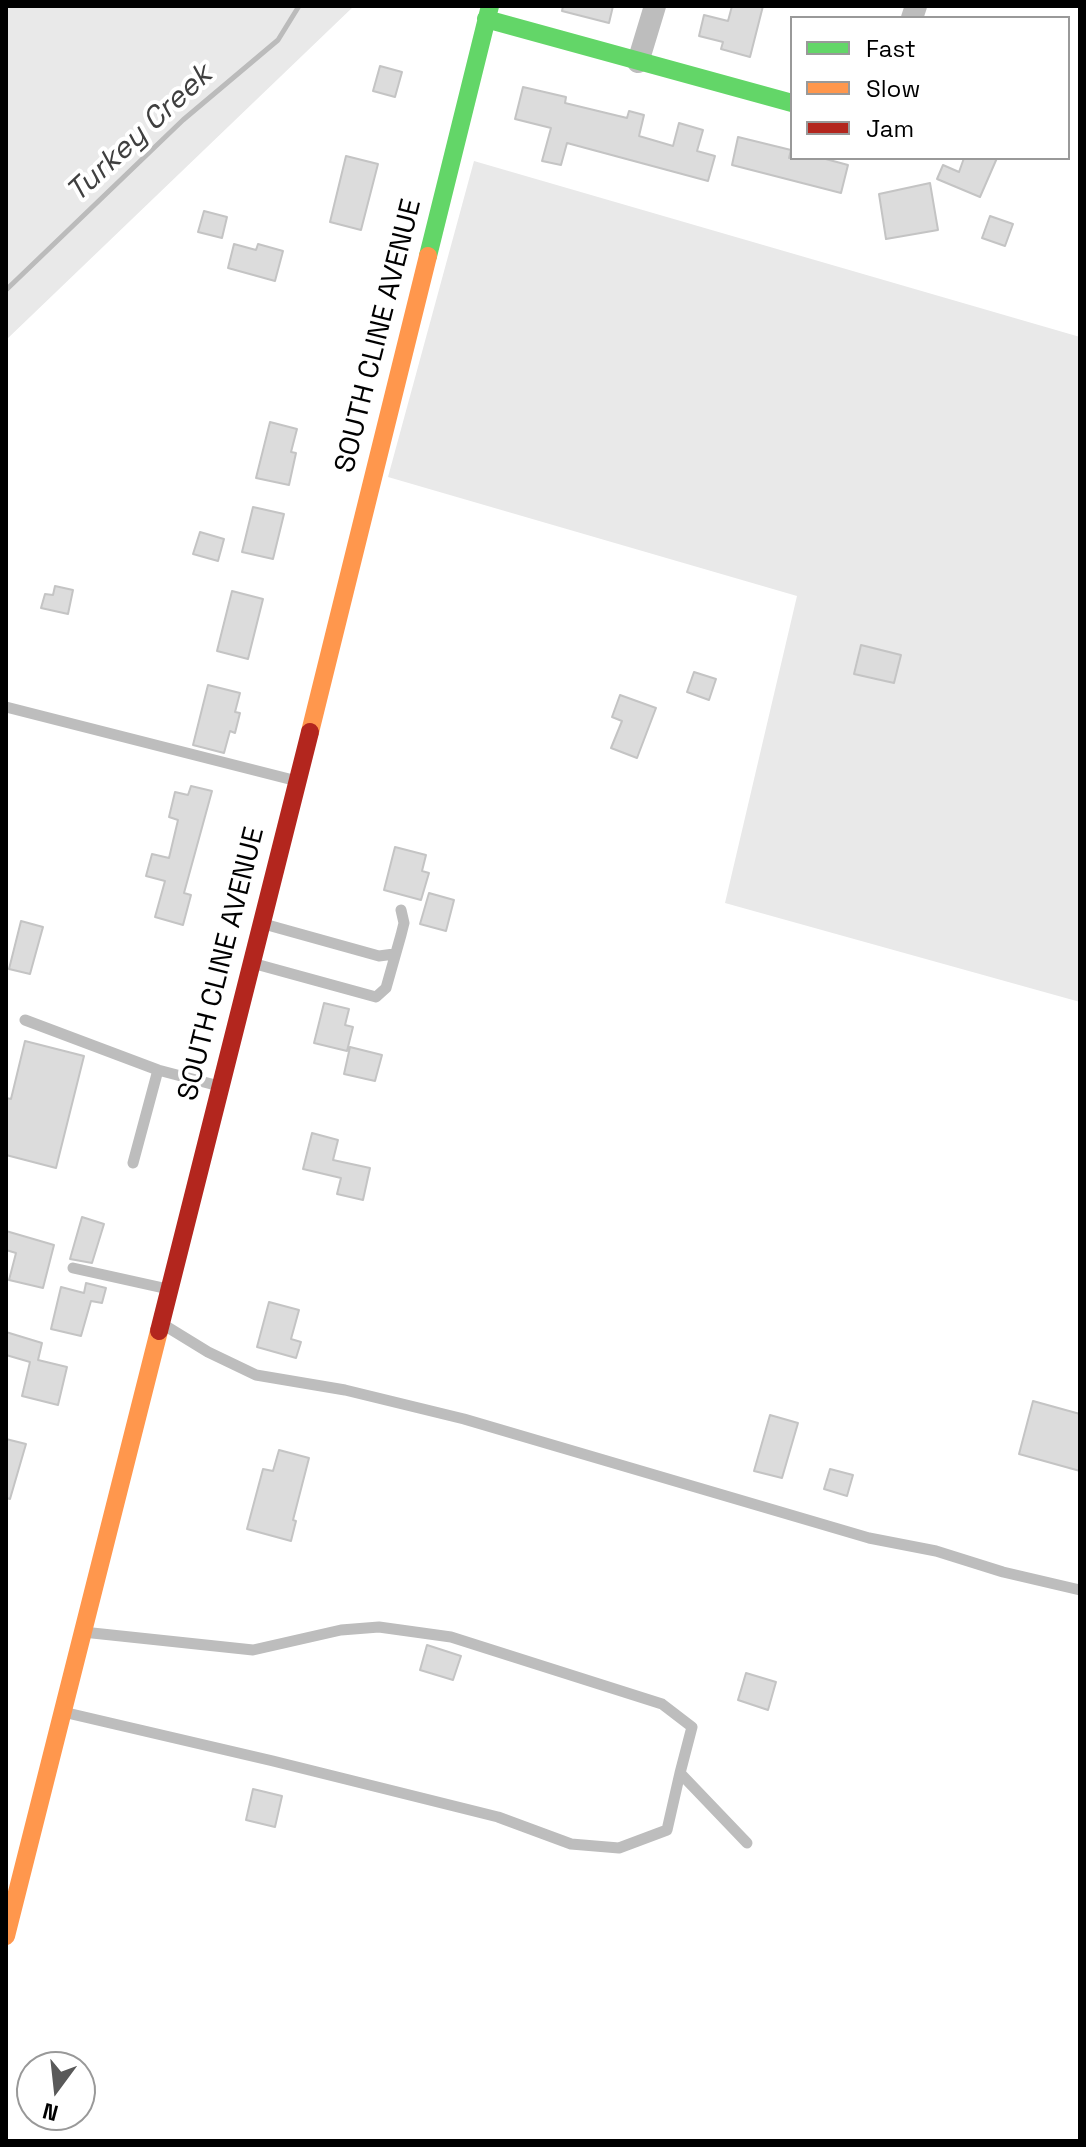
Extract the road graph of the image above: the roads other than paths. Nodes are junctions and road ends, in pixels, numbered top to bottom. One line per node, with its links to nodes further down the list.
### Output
1 (655, 6): 3 (street)
2 (488, 13): 3 (street); 6 (street, SOUTH CLINE AVENUE)
3 (638, 62): 4 (street)
4 (790, 102)
5 (6, 707): 6 (lane)
6 (297, 781): 8 (street, SOUTH CLINE AVENUE)
7 (401, 910): 9 (lane)
8 (262, 923): 9 (lane); 10 (street, SOUTH CLINE AVENUE)
9 (394, 954): 10 (lane)
10 (252, 963): 13 (street, SOUTH CLINE AVENUE)
11 (25, 1020): 12 (lane)
12 (158, 1070): 13 (lane); 14 (lane)
13 (219, 1086): 16 (street, SOUTH CLINE AVENUE)
14 (133, 1163)
15 (73, 1268): 16 (lane)
16 (169, 1289): 17 (street, SOUTH CLINE AVENUE)
17 (160, 1323): 18 (lane); 19 (street, SOUTH CLINE AVENUE)
18 (1080, 1590)
19 (82, 1632): 20 (street, SOUTH CLINE AVENUE); 21 (lane)
20 (62, 1712): 21 (lane); 23 (street, SOUTH CLINE AVENUE)
21 (680, 1773): 22 (lane)
22 (747, 1843)
23 (6, 1936)

